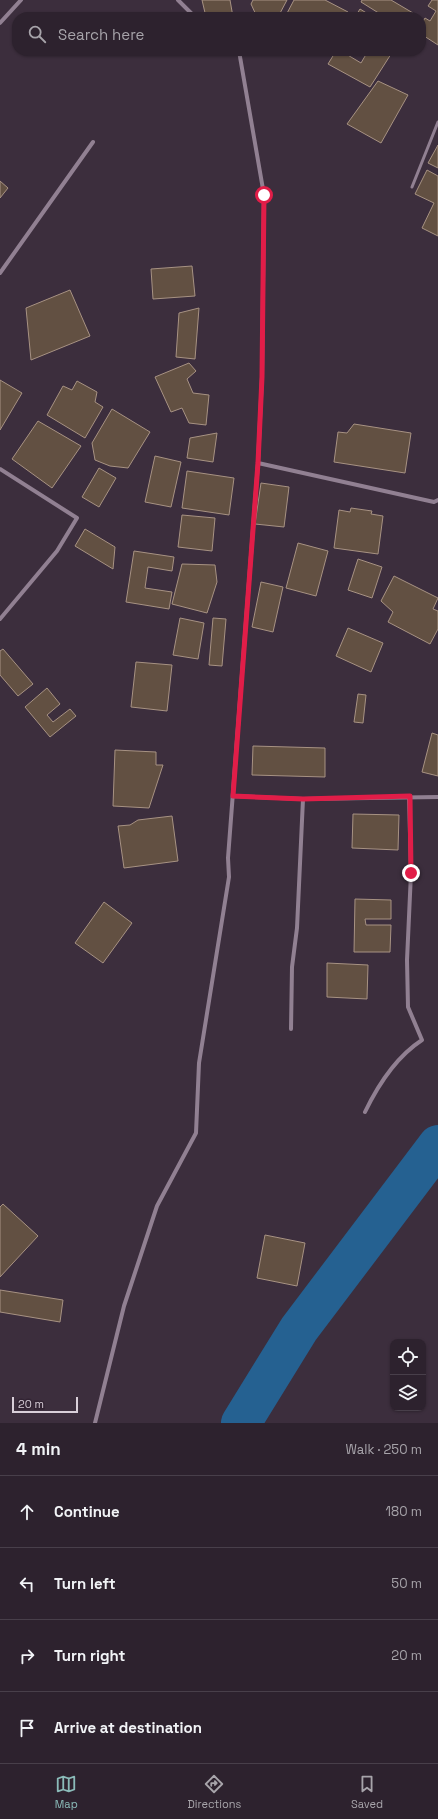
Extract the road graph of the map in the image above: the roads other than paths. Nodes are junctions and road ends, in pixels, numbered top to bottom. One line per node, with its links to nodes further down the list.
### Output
1 (21, 0): 4 (street)
2 (178, 0): 3 (street)
3 (190, 12)
4 (0, 23)
5 (240, 56): 10 (street)
6 (438, 122): 8 (lane)
7 (93, 142): 9 (street)
8 (412, 187)
9 (0, 273)
10 (258, 463): 12 (street); 14 (street)
11 (0, 469): 13 (street)
12 (438, 500)
13 (0, 619)
14 (233, 796): 17 (street); 20 (street)
15 (410, 796): 16 (street); 17 (street); 19 (street)
16 (438, 797)
17 (303, 799): 18 (street)
18 (291, 1029)
19 (365, 1112)
20 (95, 1423)

